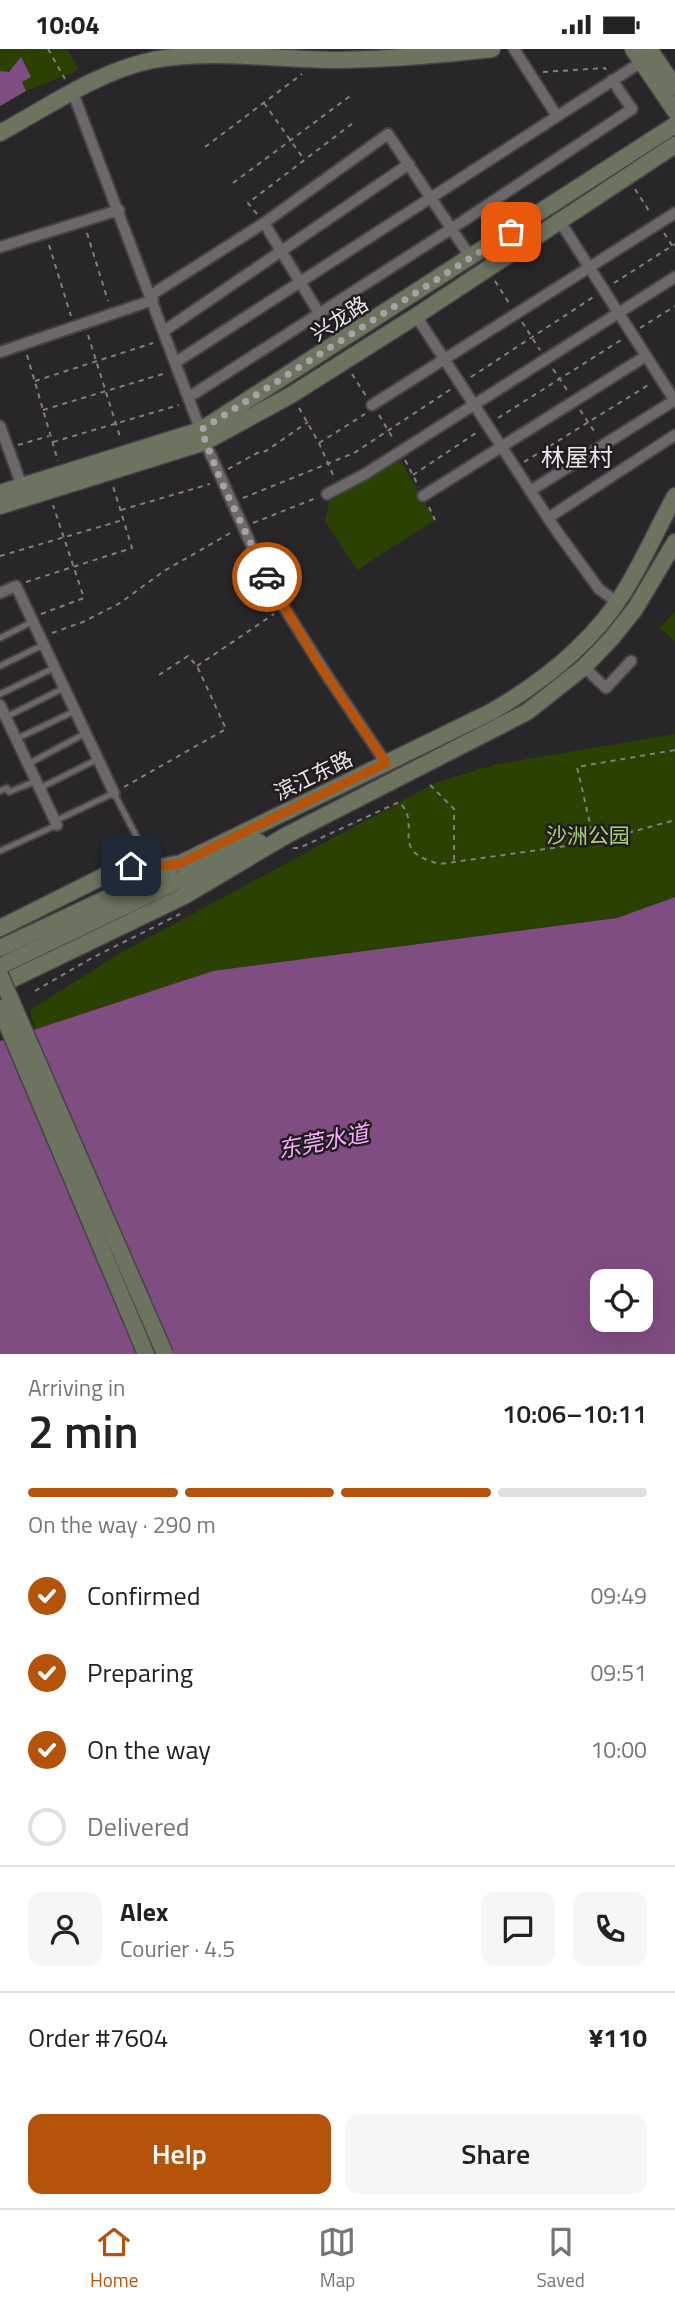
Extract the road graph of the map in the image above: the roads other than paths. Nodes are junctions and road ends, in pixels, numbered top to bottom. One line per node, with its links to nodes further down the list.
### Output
1 (174, 49): 6 (main road)
2 (324, 49): 3 (main road)
3 (356, 49)
4 (492, 49): 10 (main road)
5 (514, 49): 12 (street)
6 (156, 51): 10 (main road)
7 (641, 53): 8 (street); 9 (main road); 11 (main road)
8 (612, 80): 12 (street); 23 (street)
9 (675, 87)
10 (71, 90): 13 (main road); 15 (main road); 19 (street)
11 (675, 111)
12 (557, 116): 18 (street)
13 (0, 124)
14 (675, 125): 26 (main road, 兴龙路)
15 (0, 133)
16 (675, 145): 21 (main road, 兴龙路)
17 (409, 164): 18 (street); 22 (street); 25 (street)
18 (431, 198): 23 (street); 29 (street)
19 (119, 210): 24 (street); 30 (street)
20 (675, 213): 27 (street)
21 (559, 220): 27 (street); 33 (main road, 兴龙路)
22 (264, 223): 25 (street); 30 (street)
23 (451, 229): 26 (street); 31 (street)
24 (0, 247)
25 (282, 251): 29 (street); 34 (street)
26 (471, 258): 45 (main road, 兴龙路)
27 (589, 267): 32 (street); 37 (street)
28 (675, 277): 32 (street)
29 (301, 282): 31 (street); 38 (street)
30 (152, 298): 34 (street); 35 (street)
31 (320, 313): 39 (street)
32 (618, 313): 36 (street); 41 (street)
33 (416, 316): 37 (street); 45 (main road, 兴龙路)
34 (165, 335): 38 (street)
35 (0, 352)
36 (646, 356): 40 (street); 46 (street)
37 (445, 359): 41 (street); 42 (street)
38 (177, 366): 39 (street)
39 (190, 399): 45 (street)
40 (675, 401): 48 (street)
41 (474, 404): 46 (street); 50 (street)
42 (373, 407)
43 (0, 426): 47 (street)
44 (675, 435): 54 (street)
45 (203, 436): 47 (main road, 兴龙路); 53 (main road, 兴龙路); 74 (street)
46 (502, 447): 48 (street); 51 (street)
47 (22, 486): 49 (main road, 兴龙路)
48 (530, 491): 54 (street)
49 (0, 493)
50 (327, 494)
51 (424, 496)
52 (675, 496): 57 (main road, 滨江东路)
53 (0, 506)
54 (548, 518): 57 (street)
55 (675, 542): 63 (main road, 滨江东路)
56 (0, 593): 58 (street)
57 (617, 602): 74 (main road, 滨江东路)
58 (31, 620): 59 (lane); 60 (street)
59 (0, 638)
60 (41, 641): 62 (lane); 64 (street)
61 (631, 661): 63 (street)
62 (0, 666)
63 (584, 667): 79 (main road, 滨江东路)
64 (54, 669): 65 (street); 66 (lane)
65 (64, 688): 68 (street); 69 (lane)
66 (0, 694)
67 (0, 705): 69 (street)
68 (75, 711): 70 (street); 71 (lane)
69 (6, 717): 71 (street)
70 (86, 733): 73 (street); 75 (lane)
71 (14, 734): 72 (street); 75 (street)
72 (0, 735)
73 (98, 759): 76 (lane); 78 (street)
74 (386, 763): 83 (main road, 滨江东路)
75 (28, 764): 76 (street)
76 (38, 785): 77 (lane); 80 (street)
77 (0, 791)
78 (114, 793): 80 (lane); 81 (lane)
79 (354, 800): 86 (main road); 88 (main road, 滨江东路)
80 (56, 823): 82 (lane)
81 (142, 847)
82 (0, 851)
83 (181, 863): 84 (main road, 滨江东路); 85 (main road)
84 (0, 928)
85 (0, 949)
86 (0, 966)
87 (0, 975): 91 (main road, bridge)
88 (0, 985)
89 (0, 1008): 90 (main road, bridge)
90 (146, 1354)
91 (165, 1354)

